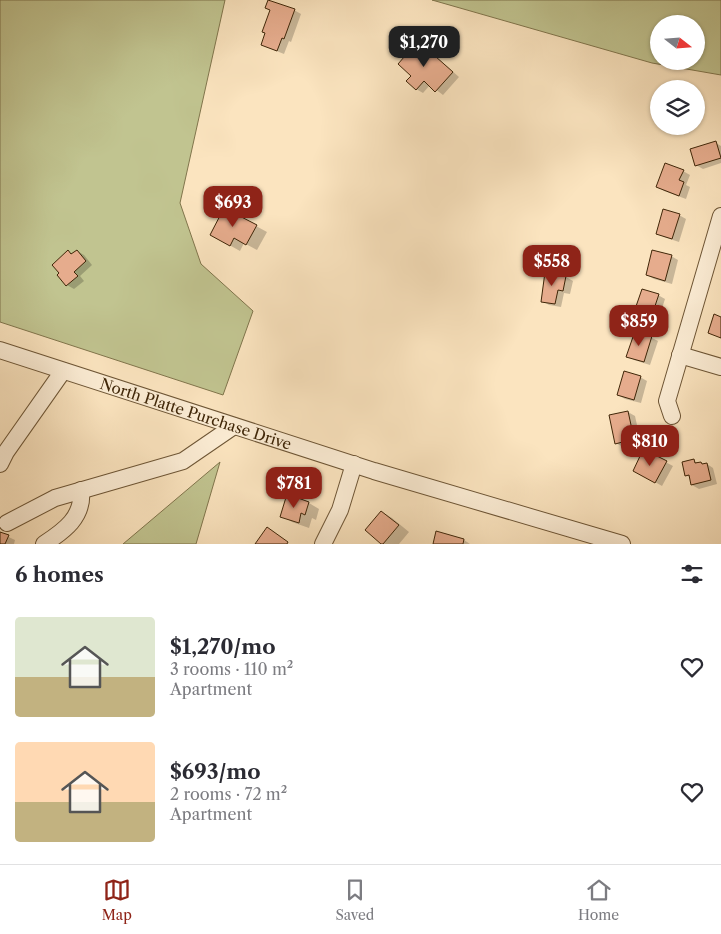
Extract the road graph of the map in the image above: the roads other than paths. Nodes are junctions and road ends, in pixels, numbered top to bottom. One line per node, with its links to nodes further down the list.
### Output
1 (721, 216): 3 (street)
2 (0, 350): 5 (street, North Platte Purchase Drive)
3 (680, 355): 4 (street); 6 (street)
4 (721, 367)
5 (63, 371): 7 (street, North Platte Purchase Drive); 8 (street)
6 (672, 416)
7 (234, 426): 9 (street, North Platte Purchase Drive); 10 (street)
8 (0, 464)
9 (354, 464): 13 (street); 14 (street, North Platte Purchase Drive)
10 (80, 490): 11 (street); 12 (street)
11 (7, 523)
12 (44, 544)
13 (323, 544)
14 (622, 544)

